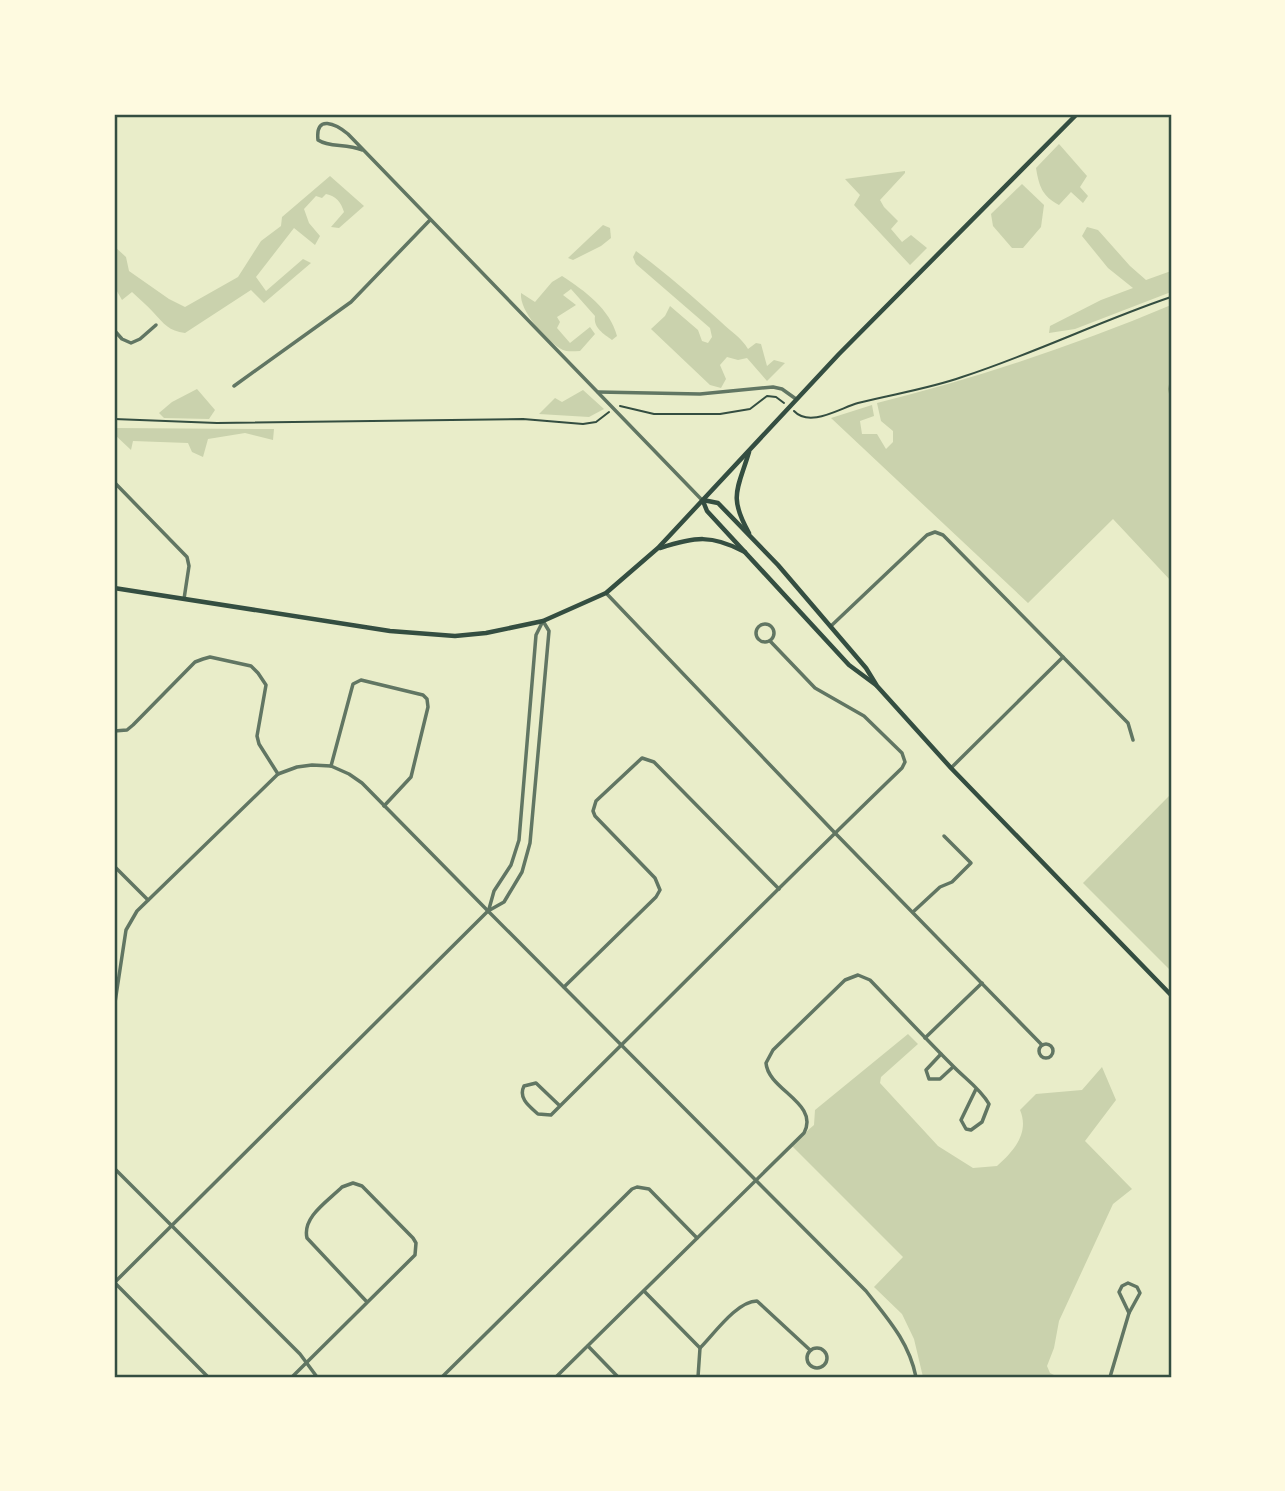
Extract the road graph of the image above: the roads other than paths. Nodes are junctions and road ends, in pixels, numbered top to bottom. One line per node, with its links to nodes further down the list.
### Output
1 (1077, 114): 8 (main road)
2 (362, 150): 2 (street); 3 (street)
3 (430, 220): 6 (street); 7 (street)
4 (156, 325): 5 (street)
5 (114, 330)
6 (234, 386)
7 (597, 392): 8 (street); 11 (street)
8 (796, 399): 9 (main road)
9 (750, 449): 11 (main road); 12 (main road)
10 (114, 482): 17 (street)
11 (702, 500): 12 (main road); 13 (main road); 14 (main road)
12 (753, 539): 19 (main road)
13 (658, 548): 14 (main road); 16 (main road)
14 (748, 554): 22 (main road)
15 (114, 588): 17 (main road)
16 (606, 593): 18 (main road); 29 (street)
17 (184, 599): 18 (main road)
18 (543, 621): 34 (street); 34 (street)
19 (831, 626): 21 (street); 22 (main road)
20 (770, 641): 20 (street); 29 (street)
21 (1063, 657): 24 (street); 26 (street)
22 (877, 687): 26 (main road)
23 (114, 731): 27 (street)
24 (1133, 740)
25 (331, 766): 27 (street); 28 (street); 28 (street)
26 (951, 768): 38 (main road)
27 (278, 774): 33 (street)
28 (384, 806): 34 (street)
29 (835, 833): 32 (street); 35 (street)
30 (944, 836): 35 (street)
31 (114, 866): 33 (street)
32 (779, 889): 37 (street); 41 (street)
33 (148, 900): 39 (street)
34 (488, 911): 37 (street); 49 (street)
35 (914, 912): 36 (street)
36 (982, 983): 40 (street); 42 (street)
37 (564, 987): 41 (street)
38 (1171, 995)
39 (114, 1009)
40 (925, 1038): 43 (street); 48 (street)
41 (622, 1045): 46 (street); 48 (street)
42 (1042, 1045)
43 (941, 1054): 44 (street); 44 (street)
44 (953, 1067): 45 (street)
45 (976, 1089): 45 (street)
46 (560, 1106): 46 (street)
47 (114, 1168): 49 (street)
48 (754, 1180): 50 (street); 66 (street)
49 (172, 1226): 51 (street); 58 (street)
50 (697, 1238): 52 (street); 62 (street)
51 (114, 1283): 59 (street)
52 (644, 1290): 55 (street); 56 (street)
53 (368, 1302): 53 (street); 58 (street)
54 (1129, 1313): 54 (street); 67 (street)
55 (587, 1346): 63 (street); 64 (street)
56 (700, 1348): 57 (street); 65 (street)
57 (810, 1350): 57 (street)
58 (307, 1362): 60 (street); 61 (street)
59 (208, 1377)
60 (292, 1377)
61 (317, 1377)
62 (442, 1377)
63 (556, 1377)
64 (618, 1377)
65 (698, 1377)
66 (916, 1377)
67 (1110, 1377)

